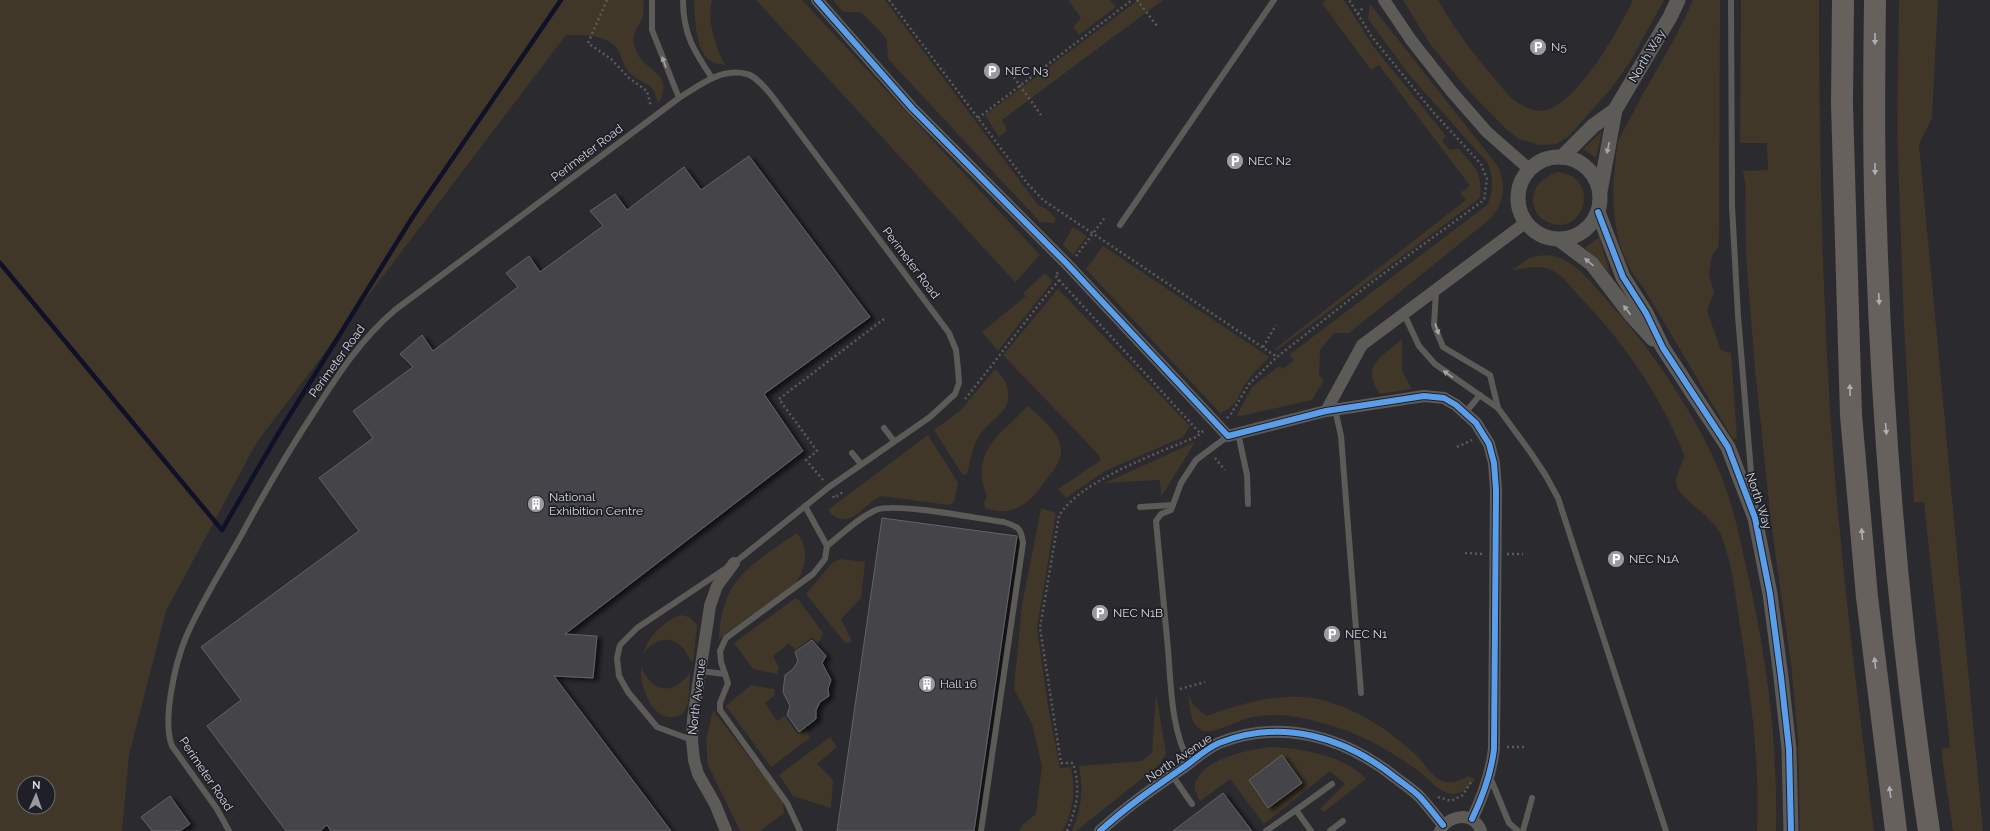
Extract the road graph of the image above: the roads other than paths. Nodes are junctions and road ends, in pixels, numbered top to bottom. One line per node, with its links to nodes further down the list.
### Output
1 (652, 0): 11 (lane, one-way to 1)
2 (683, 0): 10 (lane)
3 (817, 0): 28 (street)
4 (1274, 0): 18 (lane)
5 (1384, 0): 14 (street)
6 (1678, 0): 12 (street, North Way)
7 (1731, 0): 36 (lane)
8 (1843, 0): 66 (highway, one-way to 8)
9 (1875, 0): 67 (highway, one-way to 67)
10 (712, 78): 11 (lane, Perimeter Road); 29 (lane, Perimeter Road)
11 (679, 98): 53 (lane, Perimeter Road)
12 (1615, 110): 13 (street, North Way); 15 (street, North Way, one-way to 15)
13 (1562, 157): 14 (street); 15 (street)
14 (1529, 169): 17 (street)
15 (1600, 193): 16 (street)
16 (1598, 212): 19 (street); 22 (street, North Way)
17 (1525, 223): 19 (street); 20 (street)
18 (1120, 225)
19 (1560, 240): 22 (street, North Way, one-way to 19)
20 (1436, 291): 21 (street); 24 (lane, one-way to 24)
21 (1404, 314): 23 (lane, one-way to 21); 25 (street)
22 (1663, 348): 36 (street, North Way)
23 (1480, 396): 24 (lane); 26 (lane)
24 (1498, 408): 64 (lane)
25 (1330, 410): 26 (street); 28 (street); 41 (lane)
26 (1465, 413): 45 (street)
27 (884, 428): 29 (lane)
28 (1233, 435): 32 (lane); 33 (lane)
29 (894, 441): 31 (lane, Perimeter Road)
30 (852, 453): 31 (lane)
31 (861, 464): 34 (lane, Perimeter Road)
32 (1248, 504)
33 (1173, 505): 35 (lane); 43 (lane)
34 (805, 506): 37 (lane); 38 (lane, Perimeter Road)
35 (1140, 507)
36 (1755, 518): 65 (street, North Way)
37 (827, 546): 40 (lane); 56 (lane)
38 (734, 564): 39 (street, North Avenue); 42 (lane, Perimeter Road)
39 (700, 671): 40 (lane); 42 (street, North Avenue)
40 (725, 674): 55 (lane)
41 (1361, 693)
42 (692, 740): 54 (street, North Avenue)
43 (1190, 763): 44 (street, North Avenue); 52 (street, North Avenue)
44 (1172, 775): 48 (lane); 57 (street, North Avenue)
45 (1490, 775): 50 (street); 62 (lane)
46 (1332, 784): 49 (lane)
47 (1532, 798): 63 (lane)
48 (1192, 804)
49 (1296, 810): 58 (lane); 59 (lane)
50 (1472, 819): 52 (street); 61 (street)
51 (1343, 821): 60 (lane)
52 (1442, 828)
53 (229, 831)
54 (726, 831)
55 (800, 831)
56 (981, 831)
57 (1100, 831)
58 (1266, 831)
59 (1311, 831)
60 (1330, 831)
61 (1481, 831)
62 (1518, 831)
63 (1523, 831)
64 (1666, 831)
65 (1791, 831)
66 (1896, 831)
67 (1929, 831)

